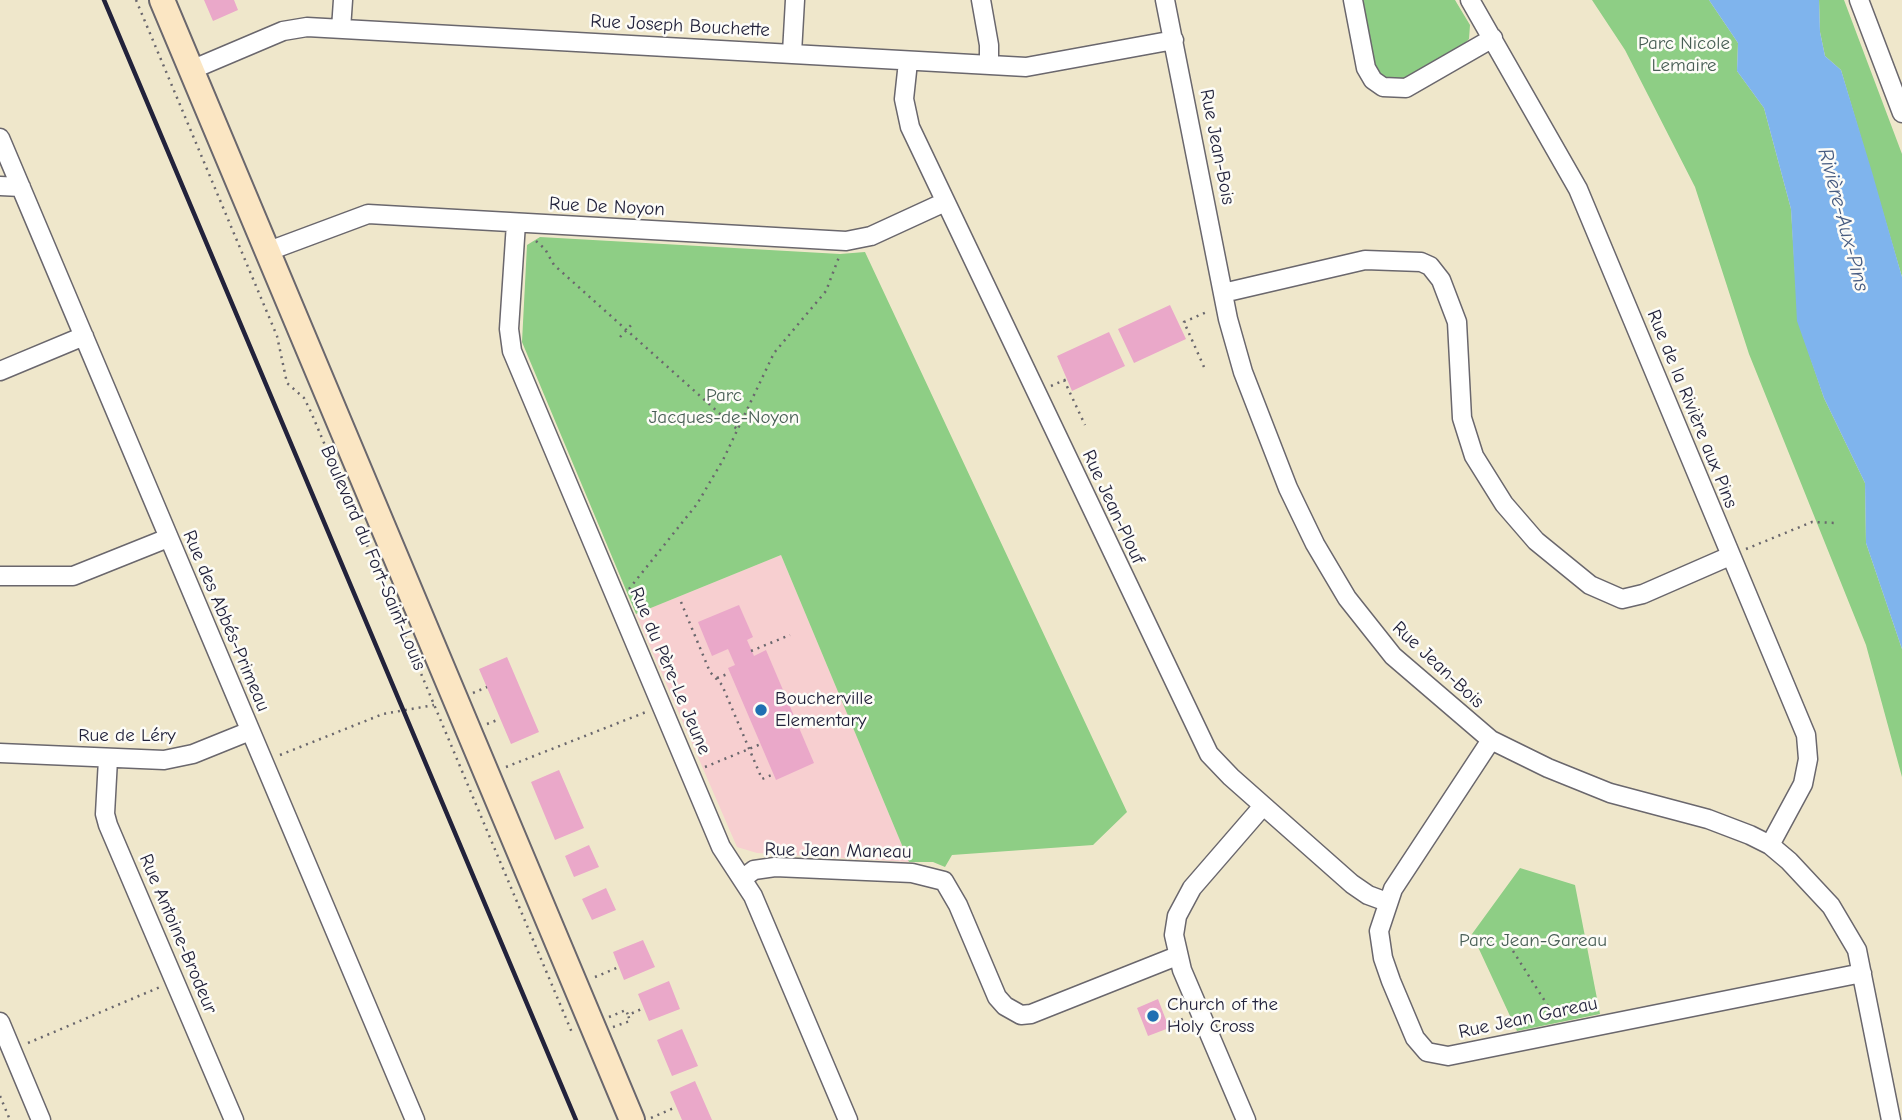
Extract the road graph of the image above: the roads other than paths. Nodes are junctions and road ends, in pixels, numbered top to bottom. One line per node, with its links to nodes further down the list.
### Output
1 (162, 0): 15 (street, Boulevard du Fort-Saint-Louis)
2 (342, 0): 9 (street)
3 (795, 0): 12 (street)
4 (981, 0): 14 (street)
5 (1165, 0): 11 (street, Rue Jean-Bois)
6 (1353, 0): 10 (street)
7 (1470, 0): 10 (street, Rue de la Rivière aux Pins)
8 (1859, 0): 16 (street)
9 (341, 29): 12 (street, Rue Joseph Bouchette); 15 (street, Rue Joseph Bouchette)
10 (1493, 38): 27 (street, Rue de la Rivière aux Pins)
11 (1174, 40): 14 (street, Rue Joseph Bouchette); 23 (street, Rue Jean-Bois)
12 (792, 53): 13 (street, Rue Joseph Bouchette)
13 (908, 62): 14 (street, Rue Joseph Bouchette); 20 (street, Rue Jean-Plouf)
14 (989, 65)
15 (191, 70): 22 (street, Boulevard du Fort-Saint-Louis)
16 (1902, 113)
17 (0, 138): 19 (street, Rue des Abbés-Primeau)
18 (0, 186): 19 (street)
19 (21, 187): 24 (street, Rue des Abbés-Primeau)
20 (945, 202): 21 (street, Rue De Noyon); 33 (street, Rue Jean-Plouf)
21 (516, 223): 22 (street, Rue De Noyon); 35 (street, Rue du Père-Le Jeune)
22 (266, 252): 40 (street, Boulevard du Fort-Saint-Louis)
23 (1220, 300): 27 (street); 30 (street, Rue Jean-Bois)
24 (84, 336): 25 (street); 26 (street, Rue des Abbés-Primeau)
25 (0, 372)
26 (169, 538): 28 (street); 29 (street, Rue des Abbés-Primeau)
27 (1735, 554): 34 (street, Rue de la Rivière aux Pins)
28 (0, 576)
29 (250, 731): 32 (street, Rue de Léry); 43 (street, Rue des Abbés-Primeau)
30 (1491, 740): 34 (street, Rue Jean-Bois); 36 (street, Rue Jean Gareau)
31 (0, 753): 32 (street, Rue de Léry)
32 (108, 759): 42 (street, Rue Antoine-Brodeur)
33 (1263, 806): 36 (street, Rue Jean-Plouf); 37 (street)
34 (1770, 845): 38 (street, Rue Jean-Bois)
35 (742, 878): 37 (street, Rue Jean Maneau); 44 (street, Rue du Père-Le Jeune)
36 (1387, 902): 38 (street, Rue Jean Gareau)
37 (1177, 956): 45 (street)
38 (1862, 973): 46 (street, Rue Jean-Bois)
39 (0, 1022): 41 (street)
40 (642, 1119)
41 (41, 1120)
42 (234, 1120)
43 (415, 1120)
44 (848, 1120)
45 (1246, 1120)
46 (1891, 1120)

